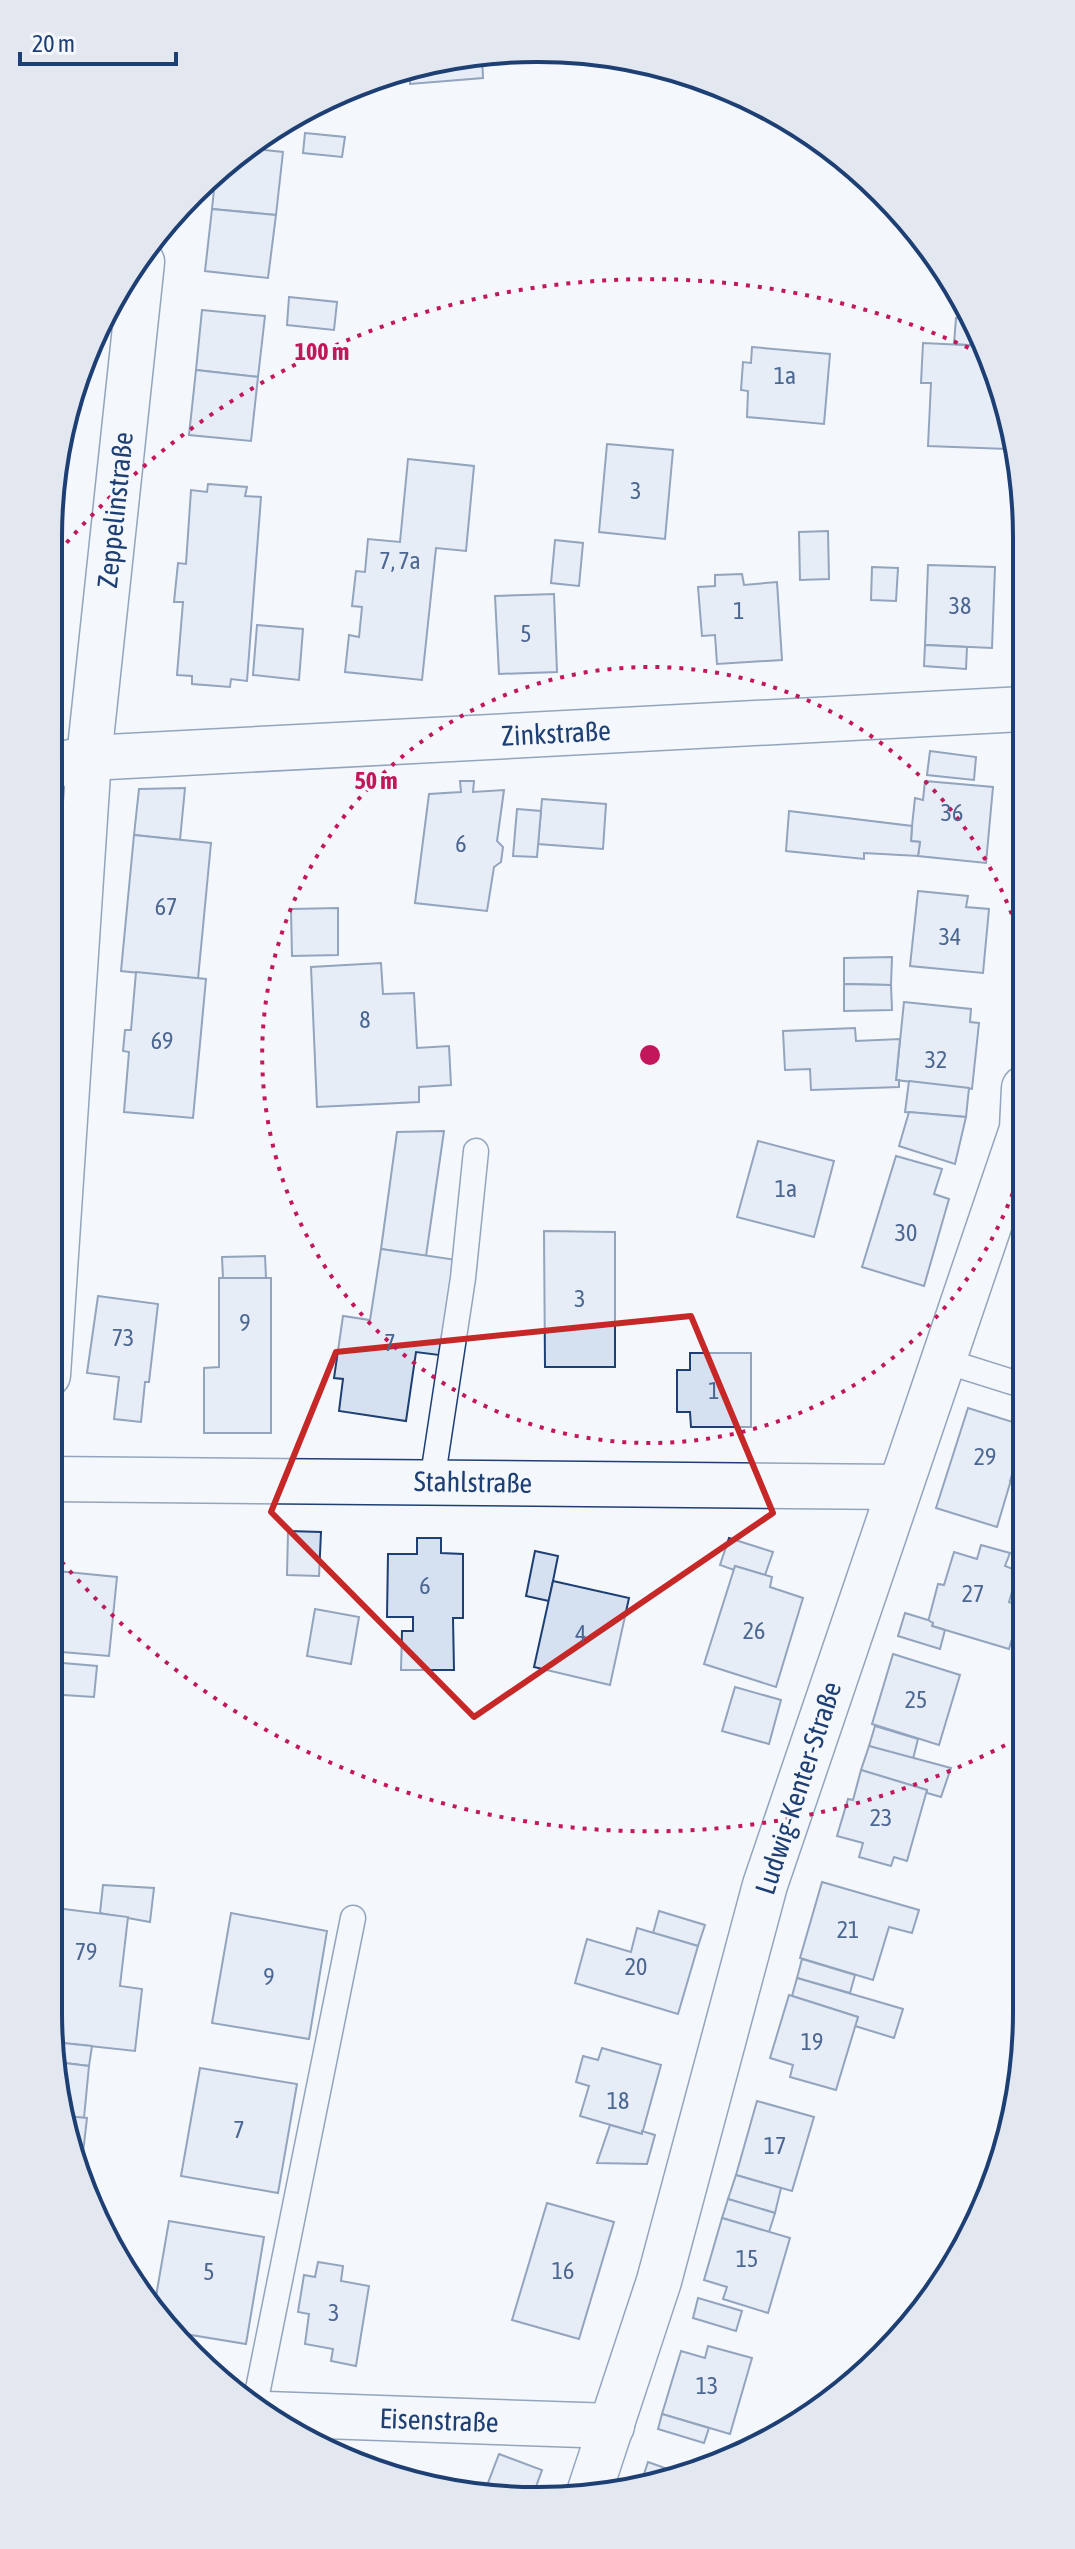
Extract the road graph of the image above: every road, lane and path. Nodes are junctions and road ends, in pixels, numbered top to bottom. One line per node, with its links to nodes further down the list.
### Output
1 (140, 277): 3 (street, Zeppelinstraße)
2 (1013, 710): 3 (street, Zinkstraße)
3 (68, 762): 4 (street, Zeppelinstraße)
4 (62, 946)
5 (476, 1151): 10 (lane)
6 (1013, 1155): 7 (street, Ludwig-Kenter-Straße)
7 (942, 1360): 8 (lane); 11 (street, Ludwig-Kenter-Straße)
8 (1013, 1382)
9 (62, 1479): 10 (street, Stahlstraße)
10 (432, 1482): 11 (street, Stahlstraße)
11 (899, 1487): 15 (street, Ludwig-Kenter-Straße)
12 (353, 1918): 13 (lane)
13 (257, 2395)
14 (286, 2415): 15 (street, Eisenstraße)
15 (612, 2426): 16 (street, Ludwig-Kenter-Straße)
16 (592, 2484)

